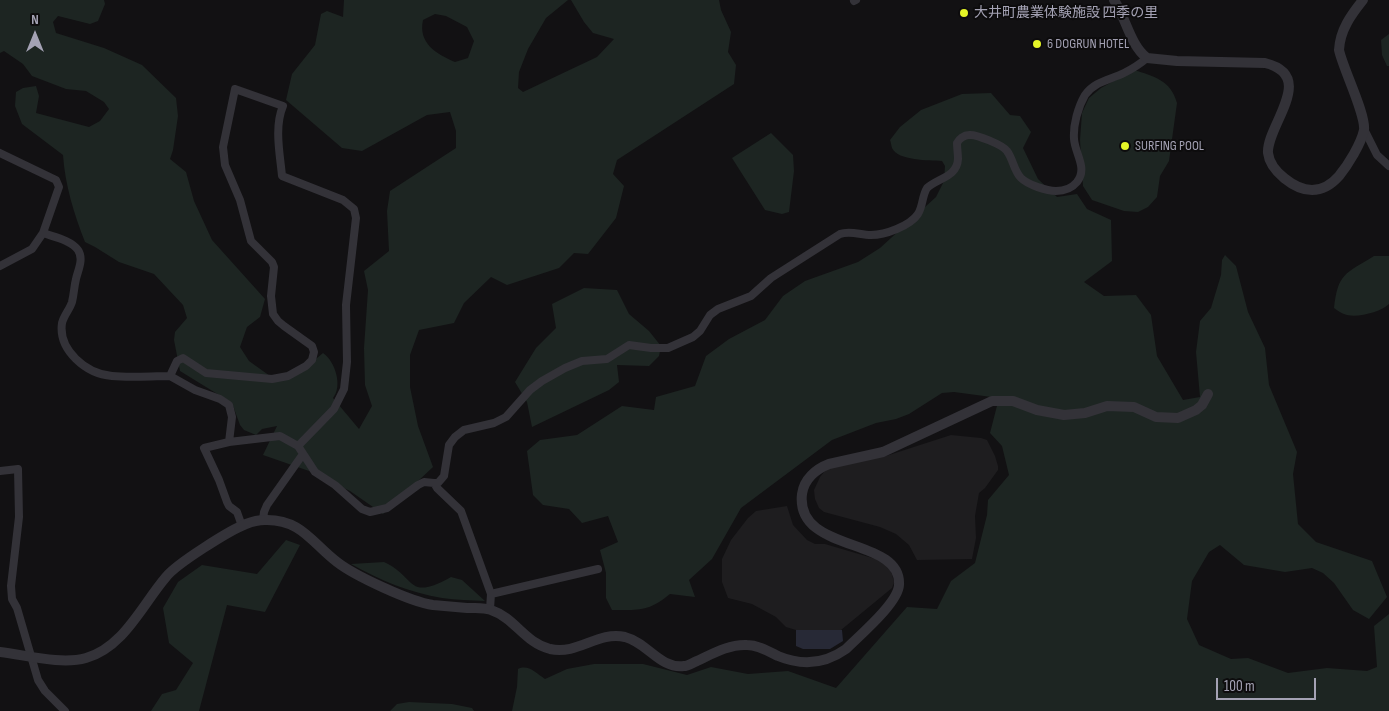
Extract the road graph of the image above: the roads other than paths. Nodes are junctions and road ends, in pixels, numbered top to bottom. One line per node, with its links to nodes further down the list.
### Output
1 (1114, 0): 3 (street)
2 (1363, 0): 4 (street)
3 (1147, 58): 4 (street); 15 (street)
4 (1364, 129): 6 (street)
5 (0, 153): 7 (street)
6 (1389, 166)
7 (43, 233): 8 (street); 9 (street)
8 (0, 266)
9 (170, 376): 11 (street); 12 (street)
10 (1208, 394): 20 (street)
11 (228, 442): 12 (street); 17 (street)
12 (298, 446): 13 (street)
13 (303, 454): 15 (street); 16 (street)
14 (0, 471): 22 (street)
15 (434, 483): 19 (street)
16 (263, 520): 17 (street); 20 (street)
17 (242, 526): 22 (street)
18 (598, 569): 19 (street)
19 (491, 594): 20 (street)
20 (490, 609)
21 (0, 652): 22 (street)
22 (32, 656): 23 (street)
23 (65, 711)

